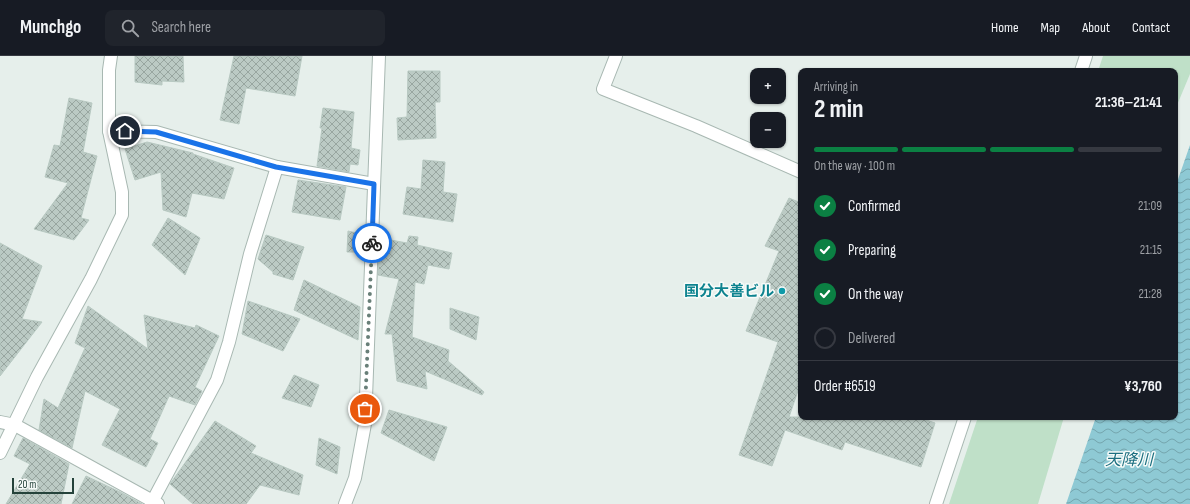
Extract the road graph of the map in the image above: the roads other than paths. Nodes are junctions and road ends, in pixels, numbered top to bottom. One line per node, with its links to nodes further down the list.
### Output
1 (112, 56): 6 (street)
2 (379, 56): 9 (street)
3 (616, 56): 8 (street)
4 (1086, 56): 5 (street)
5 (1082, 68)
6 (109, 131): 7 (street); 12 (street)
7 (276, 167): 9 (street); 14 (street)
8 (798, 171)
9 (374, 184): 15 (street)
10 (964, 420): 16 (street)
11 (0, 422): 12 (street)
12 (15, 426): 13 (street); 14 (street)
13 (0, 453)
14 (154, 503)
15 (345, 504)
16 (936, 504)

